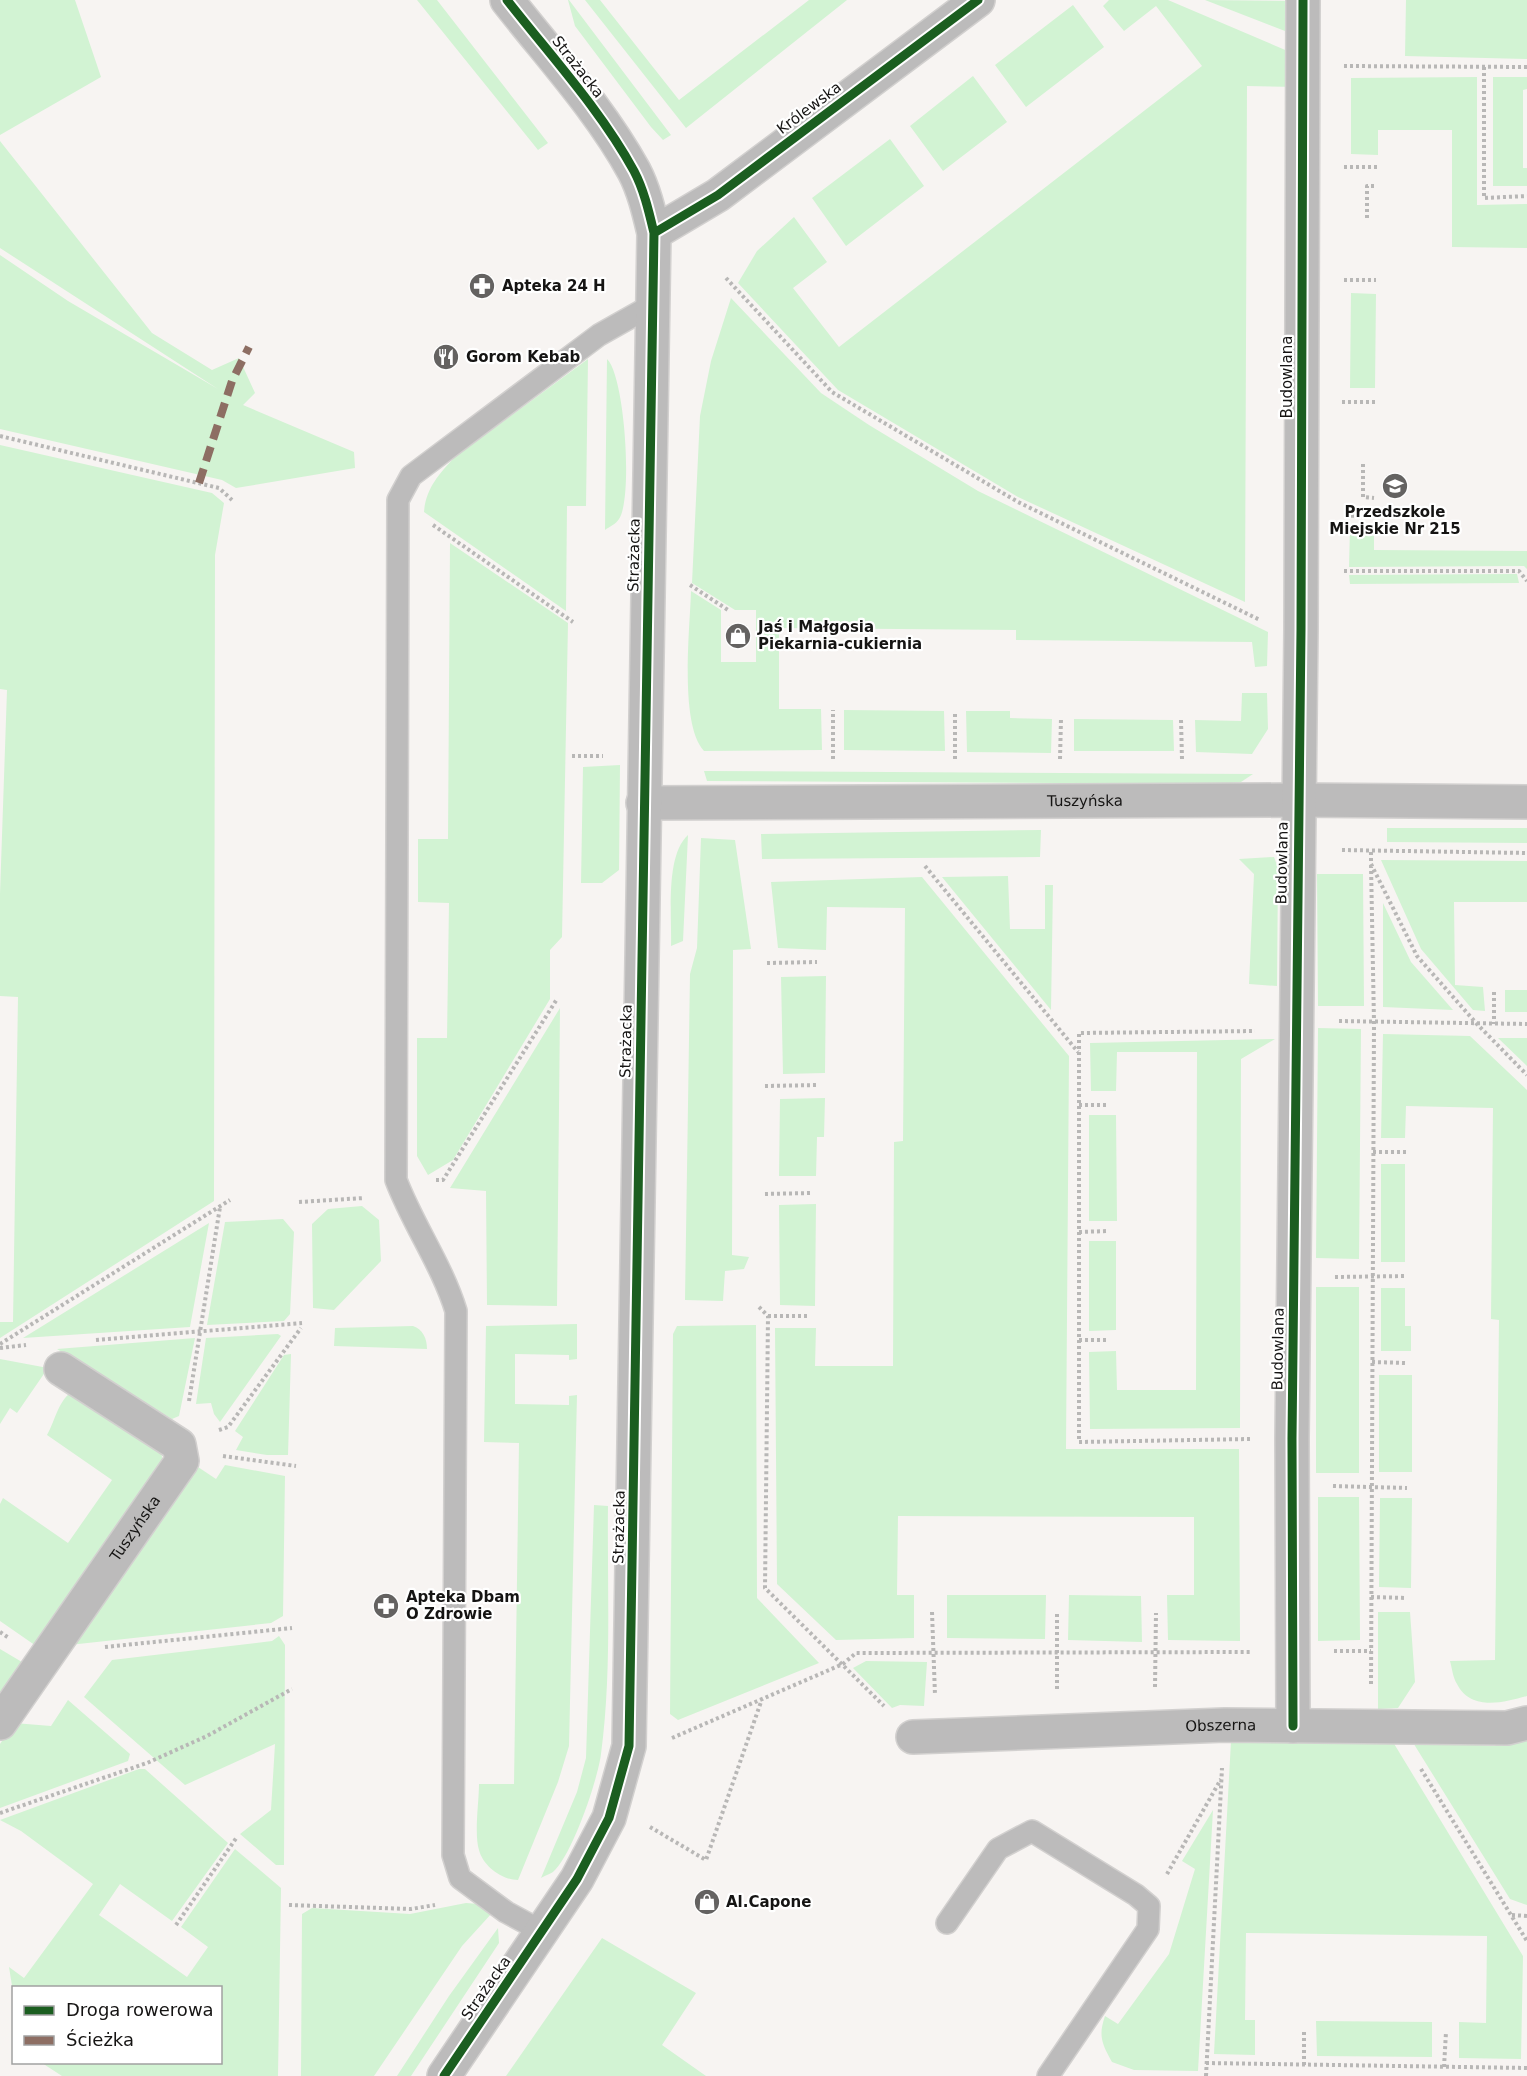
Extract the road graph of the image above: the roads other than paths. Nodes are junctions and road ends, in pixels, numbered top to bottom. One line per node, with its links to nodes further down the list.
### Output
1 (507, 0): 4 (street, Strażacka)
2 (978, 0): 4 (street, Królewska)
3 (1303, 0): 6 (street, Budowlana)
4 (654, 233): 5 (street, Strażacka)
5 (654, 304): 8 (street, Strażacka); 15 (lane)
6 (1298, 800): 7 (street, Tuszyńska); 8 (street, Tuszyńska); 12 (street, Budowlana)
7 (1527, 802)
8 (643, 803): 15 (street, Strażacka)
9 (61, 1369): 10 (street, Tuszyńska)
10 (0, 1723)
11 (1527, 1723): 12 (street, Obszerna)
12 (1293, 1726): 13 (street, Obszerna)
13 (913, 1737)
14 (947, 1923): 17 (lane)
15 (543, 1932): 16 (street, Strażacka)
16 (444, 2076)
17 (1048, 2076)

